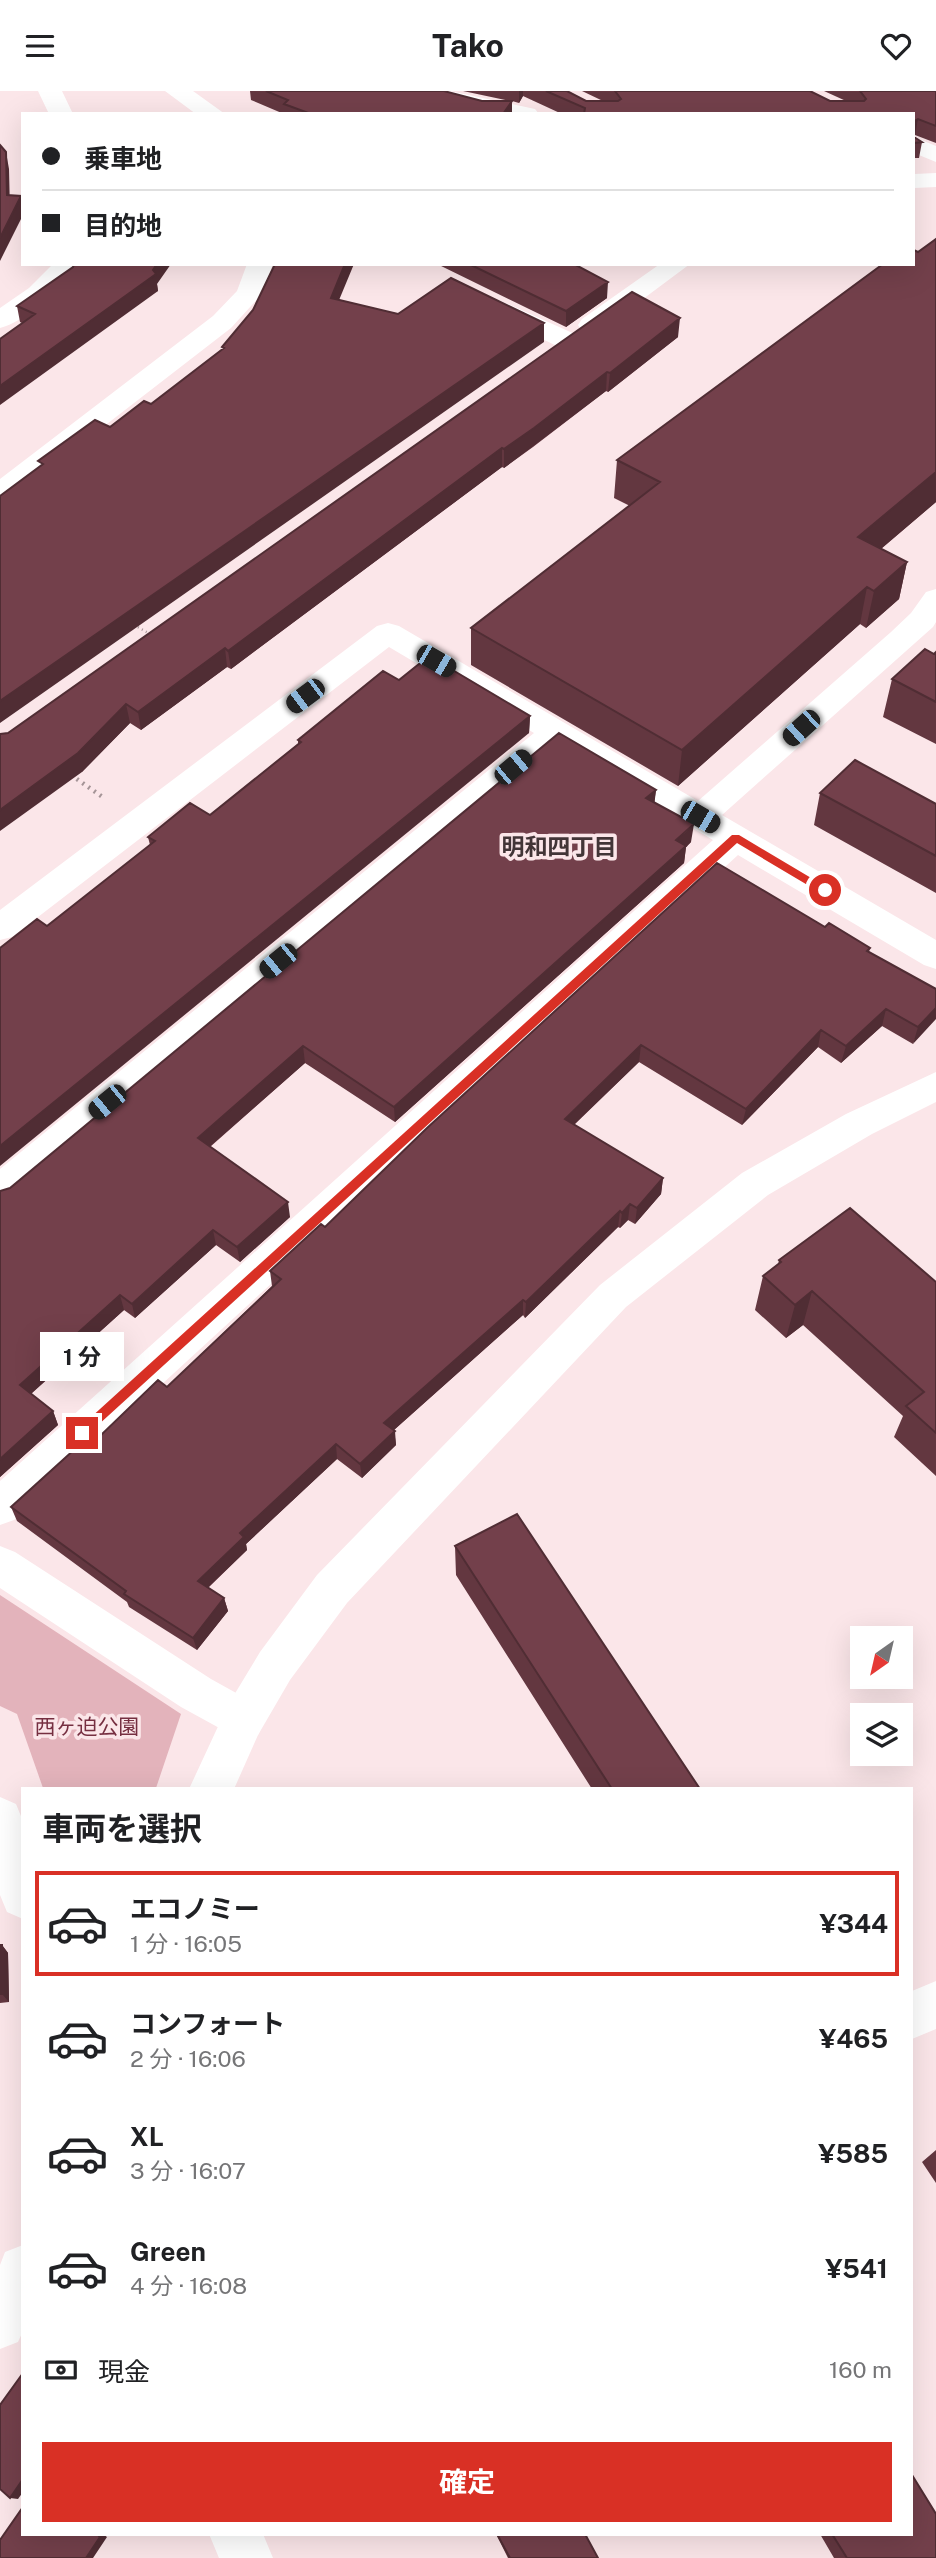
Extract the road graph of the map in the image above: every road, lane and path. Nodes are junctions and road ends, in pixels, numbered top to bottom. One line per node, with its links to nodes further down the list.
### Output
1 (50, 91): 4 (street)
2 (177, 91): 5 (street)
3 (422, 91): 6 (street)
4 (60, 112)
5 (210, 112)
6 (515, 112)
7 (915, 144): 8 (street)
8 (936, 155)
9 (936, 180): 10 (street)
10 (915, 181)
11 (66, 266): 15 (street)
12 (259, 266): 16 (street)
13 (674, 266): 14 (street)
14 (473, 295)
15 (0, 320)
16 (0, 493)
17 (936, 599): 22 (street)
18 (128, 623): 19 (path)
19 (152, 635)
20 (556, 732): 22 (street); 23 (street); 28 (street)
21 (64, 771): 23 (path)
22 (700, 817): 24 (street)
23 (139, 822): 25 (street)
24 (736, 838): 26 (street); 29 (street)
25 (0, 928)
26 (936, 956)
27 (936, 1086): 31 (street)
28 (0, 1190)
29 (0, 1507)
30 (0, 1566): 31 (street)
31 (243, 1720): 32 (street)
32 (212, 1787)
33 (0, 1819): 34 (street)
34 (21, 1889)
35 (936, 2004): 36 (street)
36 (913, 2016)
37 (21, 2275): 38 (street)
38 (0, 2324)
39 (237, 2536): 40 (street)
40 (246, 2558)

